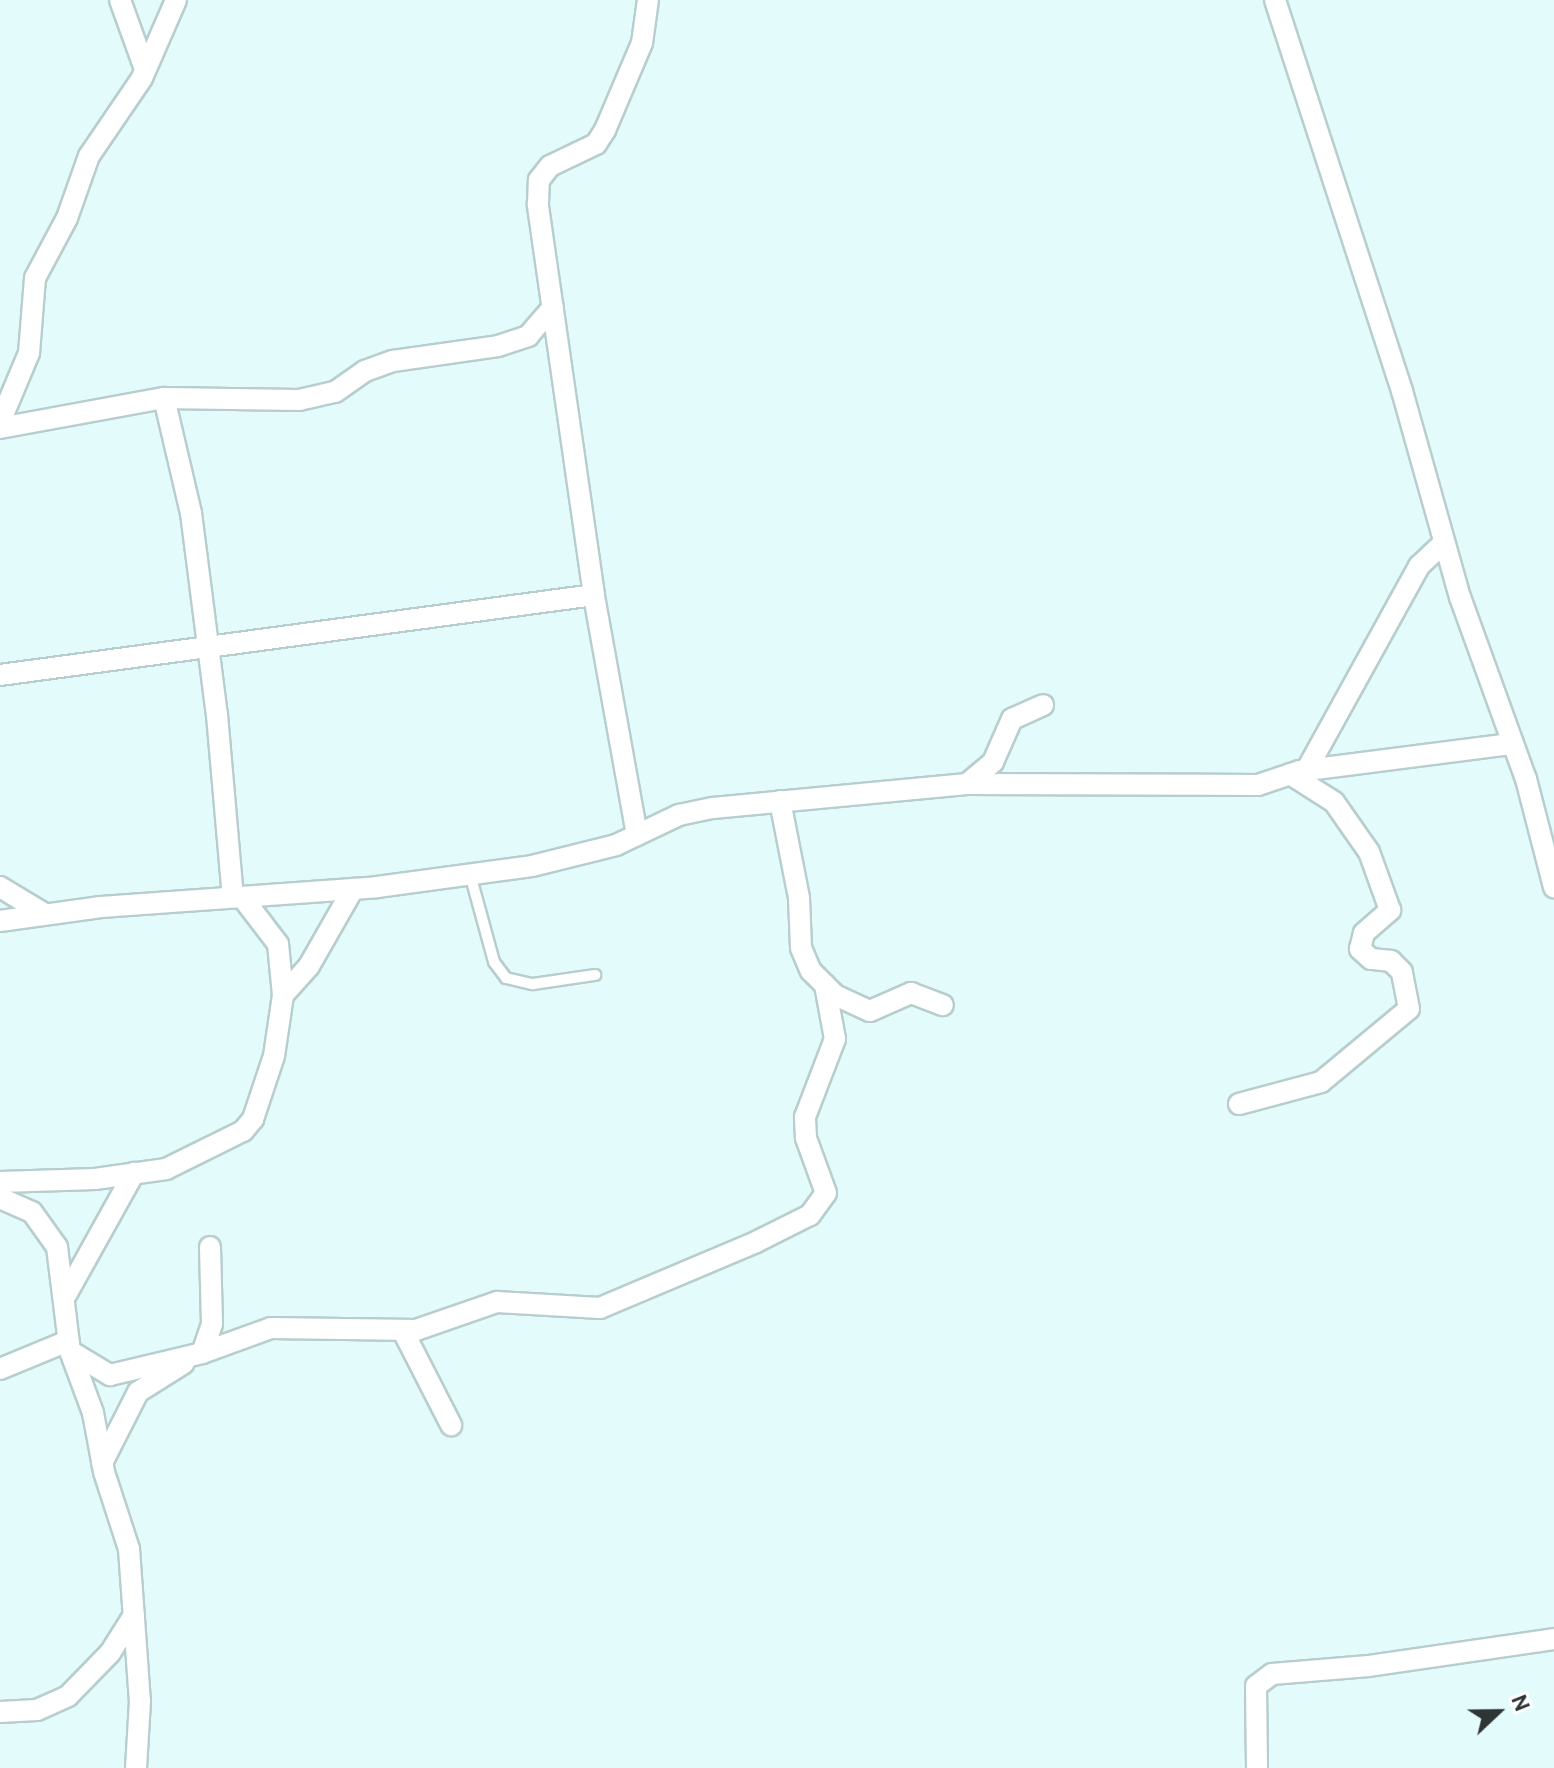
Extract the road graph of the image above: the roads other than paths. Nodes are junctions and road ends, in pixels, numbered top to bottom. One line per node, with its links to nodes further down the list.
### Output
1 (120, 0): 5 (street)
2 (176, 0): 5 (street)
3 (648, 0): 6 (street)
4 (1275, 0): 9 (street)
5 (145, 69): 8 (street)
6 (553, 307): 7 (street); 10 (street)
7 (164, 398): 8 (street); 11 (street)
8 (0, 425)
9 (1444, 543): 14 (street); 15 (street)
10 (594, 595): 11 (street); 18 (street)
11 (209, 648): 12 (street); 23 (street)
12 (0, 675)
13 (1043, 705): 16 (street)
14 (1512, 744): 15 (street); 21 (street)
15 (1298, 772): 16 (street); 30 (street)
16 (967, 784): 17 (street)
17 (780, 801): 18 (street); 27 (street)
18 (637, 835): 19 (street)
19 (470, 874): 22 (street); 26 (lane)
20 (0, 887): 24 (street)
21 (1554, 887)
22 (353, 889): 23 (street); 28 (street)
23 (238, 897): 24 (street); 28 (street)
24 (43, 913): 25 (street)
25 (0, 921)
26 (595, 975)
27 (825, 985): 29 (street); 36 (street)
28 (283, 995): 31 (street)
29 (943, 1005)
30 (1239, 1104)
31 (134, 1173): 32 (street); 35 (street)
32 (0, 1182)
33 (0, 1198): 35 (street)
34 (210, 1247): 38 (street)
35 (63, 1301): 37 (street)
36 (403, 1331): 38 (street); 40 (street)
37 (69, 1346): 38 (street); 39 (street); 41 (street)
38 (199, 1354): 41 (street)
39 (0, 1369)
40 (451, 1425)
41 (102, 1463): 42 (street)
42 (134, 1615): 44 (street); 45 (street)
43 (1554, 1639): 46 (street)
44 (0, 1712)
45 (136, 1768)
46 (1257, 1768)

